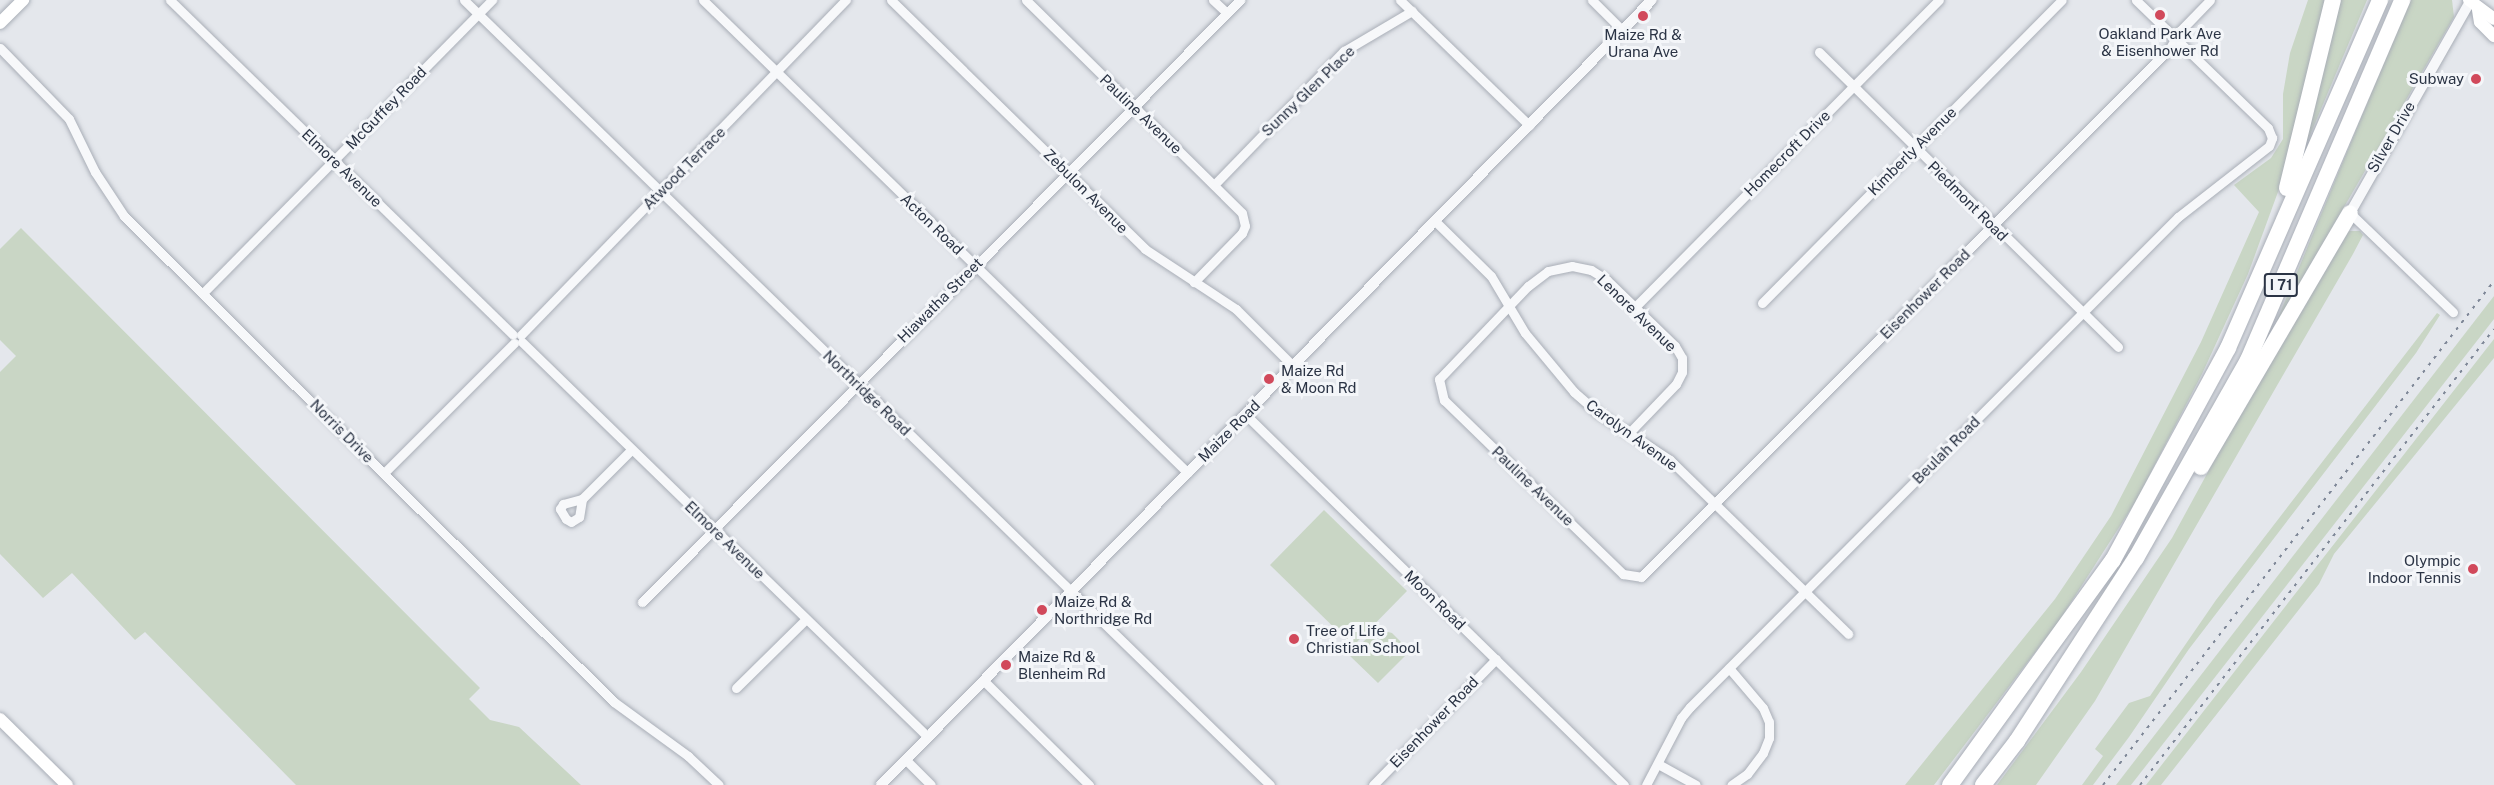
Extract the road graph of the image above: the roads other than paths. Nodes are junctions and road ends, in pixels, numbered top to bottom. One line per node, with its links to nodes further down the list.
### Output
1 (23, 0): 26 (main road)
2 (170, 0): 37 (street, Elmore Avenue)
3 (464, 0): 24 (street, Northridge Road)
4 (492, 0): 24 (street, McGuffey Road)
5 (703, 0): 32 (street, Acton Road)
6 (846, 0): 32 (street, Atwood Terrace)
7 (891, 0): 38 (street, Zebulon Avenue)
8 (1026, 0): 34 (street, Pauline Avenue)
9 (1214, 0): 23 (street)
10 (1240, 0): 23 (street, Hiawatha Street)
11 (1400, 0): 22 (street)
12 (1592, 0): 27 (street)
13 (1652, 0): 27 (street, Maize Road)
14 (1939, 0): 33 (street, Homecroft Drive)
15 (2062, 0): 36 (street, Kimberly Avenue)
16 (2136, 0): 29 (street)
17 (2210, 0): 29 (street, Eisenhower Road)
18 (2333, 0): 44 (highway)
19 (2380, 0): 44 (highway, I 71)
20 (2402, 0): 66 (highway, I 71)
21 (2472, 2): 25 (main road); 28 (main road); 41 (street, Silver Drive)
22 (1412, 11): 35 (street); 39 (street, Sunny Glen Place)
23 (1227, 13): 34 (street, Hiawatha Street)
24 (478, 14): 37 (street, McGuffey Road); 40 (street, Northridge Road)
25 (2494, 19)
26 (0, 23)
27 (1622, 30): 35 (street, Maize Road)
28 (2494, 36)
29 (2175, 39): 43 (street, Eisenhower Road); 52 (street, Beulah Road)
30 (0, 48): 47 (street, Norris Drive)
31 (1820, 52): 33 (street, Piedmont Road)
32 (778, 73): 40 (street, Atwood Terrace); 45 (street, Acton Road)
33 (1854, 86): 36 (street, Piedmont Road); 50 (street, Homecroft Drive)
34 (1135, 107): 38 (street, Hiawatha Street); 39 (street, Pauline Avenue)
35 (1528, 125): 42 (street, Maize Road)
36 (1915, 148): 43 (street, Piedmont Road); 48 (street, Kimberly Avenue)
37 (334, 161): 47 (street, McGuffey Road); 53 (street, Elmore Avenue)
38 (1066, 172): 45 (street, Hiawatha Street); 46 (street, Zebulon Avenue)
39 (1214, 185): 46 (street, Pauline Avenue)
40 (661, 192): 53 (street, Atwood Terrace); 56 (street, Northridge Road)
41 (2350, 213): 51 (street); 66 (highway)
42 (1436, 221): 49 (street, Carolyn Avenue); 55 (street, Maize Road)
43 (1993, 226): 52 (street, Piedmont Road); 64 (street, Eisenhower Road)
44 (2265, 264): 92 (highway, I 71)
45 (974, 265): 56 (street, Hiawatha Street); 62 (street, Acton Road)
46 (1194, 282): 55 (street, Zebulon Avenue)
47 (203, 293): 61 (street, Norris Drive)
48 (1762, 303)
49 (1509, 305): 50 (street, Lenore Avenue); 57 (street, Lenore Avenue); 59 (street, Carolyn Avenue)
50 (1635, 307): 59 (street, Lenore Avenue)
51 (2453, 312)
52 (2083, 313): 54 (street, Piedmont Road); 69 (street, Beulah Road)
53 (518, 339): 60 (street, Elmore Avenue); 61 (street, Atwood Terrace)
54 (2118, 347)
55 (1293, 366): 58 (street, Maize Road)
56 (858, 384): 65 (street, Hiawatha Street); 68 (street, Northridge Road)
57 (1438, 388): 67 (street, Pauline Avenue)
58 (1246, 415): 62 (street, Maize Road); 73 (street, Moon Road)
59 (1629, 433): 64 (street, Carolyn Avenue)
60 (631, 450): 63 (street); 65 (street, Elmore Avenue)
61 (384, 473): 82 (street, Norris Drive)
62 (1188, 473): 68 (street, Maize Road)
63 (582, 499)
64 (1716, 504): 67 (street, Eisenhower Road); 69 (street, Carolyn Avenue)
65 (715, 529): 70 (street, Hiawatha Street); 71 (street, Elmore Avenue)
66 (2136, 558): 93 (highway, I 71)
67 (1633, 578)
68 (1071, 592): 75 (street, Maize Road); 86 (street, Northridge Road)
69 (1805, 592): 72 (street, Carolyn Avenue); 74 (street, Beulah Road)
70 (642, 602)
71 (806, 619): 76 (street); 78 (street, Elmore Avenue)
72 (1848, 634)
73 (1496, 659): 87 (street, Eisenhower Road); 88 (street, Moon Road)
74 (1730, 668): 80 (street, Beulah Road); 91 (street)
75 (984, 681): 78 (street, Maize Road); 85 (street)
76 (736, 688)
77 (0, 719): 81 (main road)
78 (928, 737): 79 (street, Maize Road)
79 (906, 760): 83 (street, Maize Road); 84 (street)
80 (1658, 764): 89 (street, Beulah Road); 90 (street)
81 (67, 785)
82 (719, 785)
83 (881, 785)
84 (931, 785)
85 (1089, 785)
86 (1270, 785)
87 (1372, 785)
88 (1624, 785)
89 (1646, 785)
90 (1696, 785)
91 (1731, 785)
92 (1950, 785)
93 (1983, 785)

